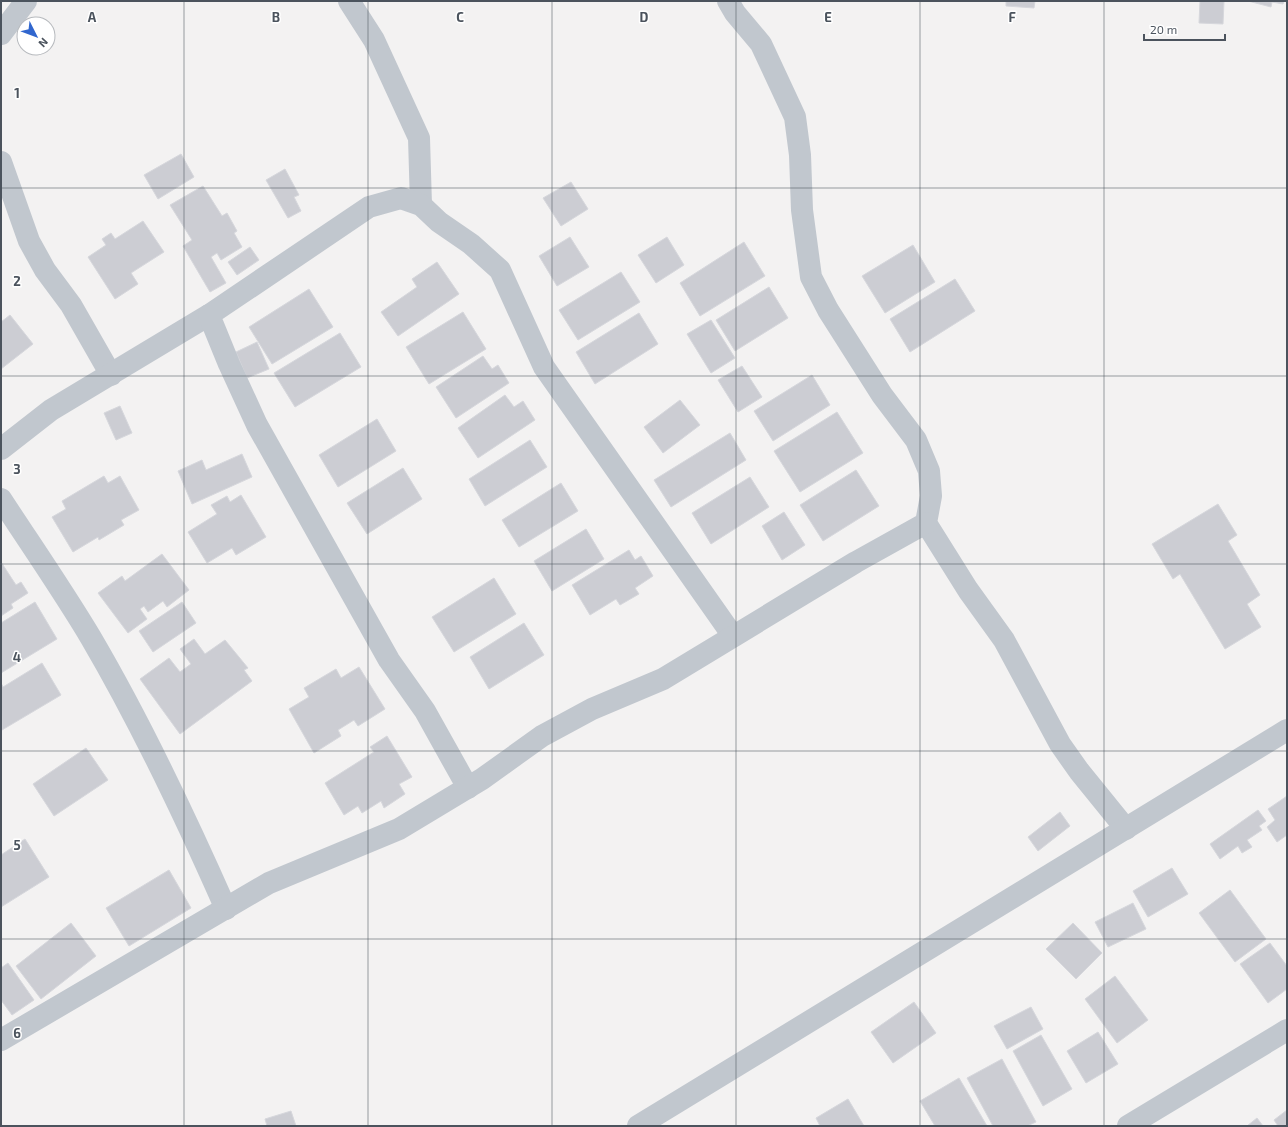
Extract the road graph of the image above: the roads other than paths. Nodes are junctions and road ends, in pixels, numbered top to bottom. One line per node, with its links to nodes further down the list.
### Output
1 (26, 1): 4 (street)
2 (349, 1): 6 (street)
3 (728, 1): 11 (street)
4 (1, 34)
5 (1, 162): 8 (street)
6 (421, 206): 7 (street); 12 (street)
7 (209, 315): 8 (street); 14 (street)
8 (111, 375): 9 (street)
9 (1, 449)
10 (1, 499): 16 (street)
11 (926, 523): 12 (street); 15 (street)
12 (733, 636): 14 (street)
13 (1287, 730): 15 (street)
14 (468, 788): 16 (street)
15 (1126, 829): 19 (street)
16 (226, 909): 18 (street)
17 (1287, 1030): 20 (street)
18 (3, 1036)
19 (638, 1126)
20 (1128, 1126)

